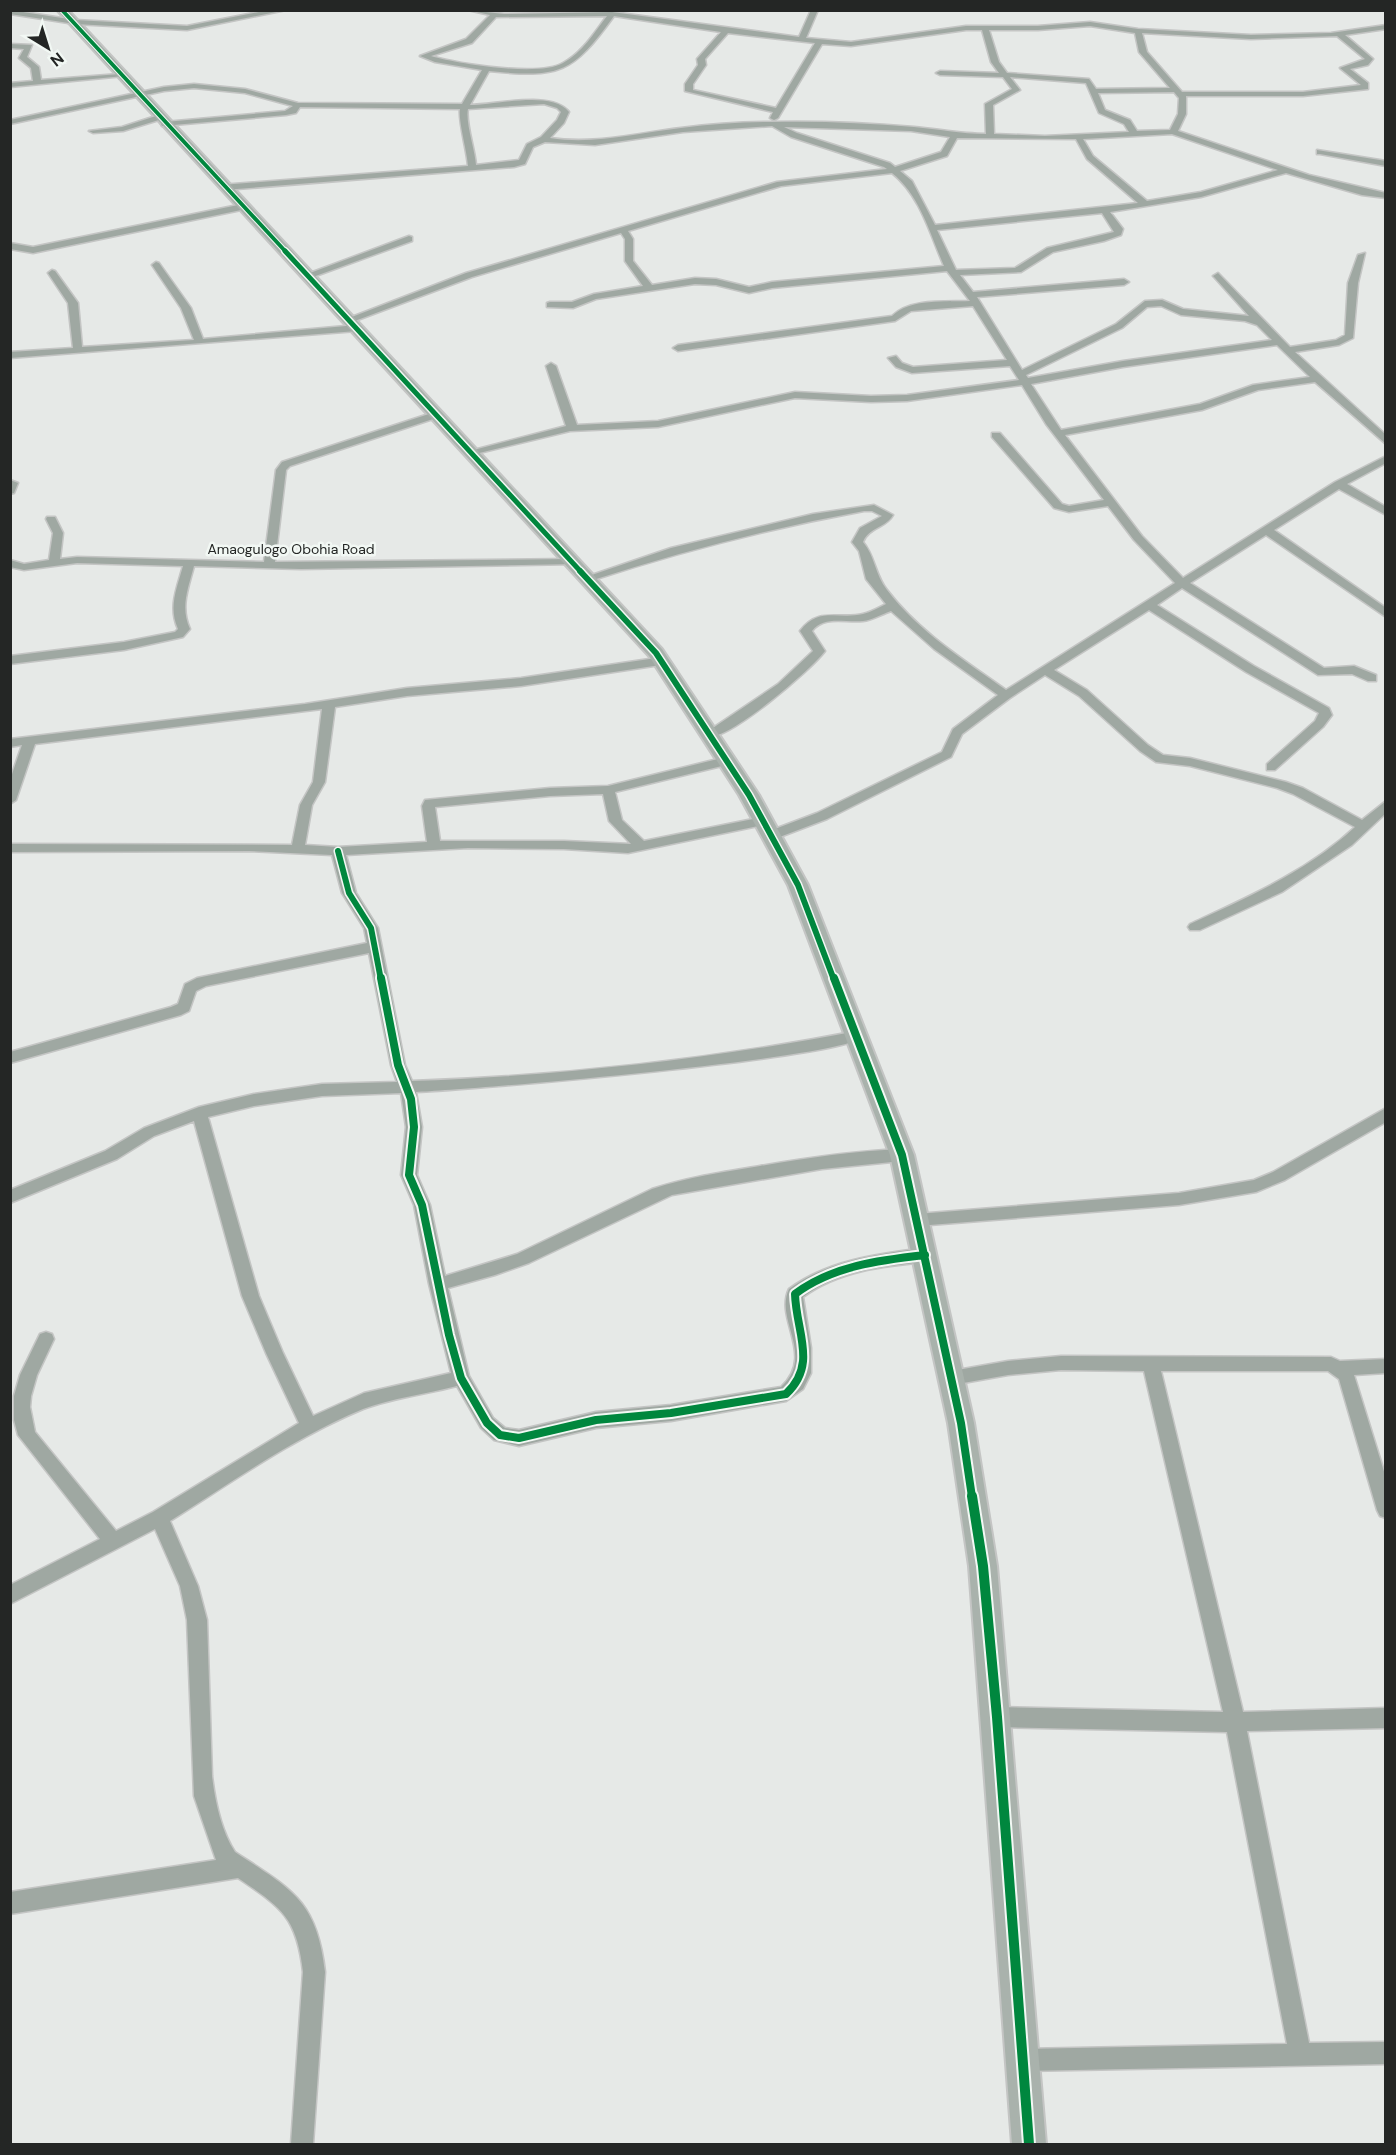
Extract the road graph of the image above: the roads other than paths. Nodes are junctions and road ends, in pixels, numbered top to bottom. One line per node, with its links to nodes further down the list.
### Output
1 (48, 10): 9 (street)
2 (284, 10): 7 (street)
3 (471, 10): 10 (street)
4 (815, 10): 18 (street)
5 (10, 12): 9 (street)
6 (520, 13): 8 (street); 10 (street)
7 (243, 14): 12 (street)
8 (612, 14): 15 (street); 21 (street)
9 (40, 15): 11 (street)
10 (494, 15): 21 (street)
11 (74, 22): 12 (street); 12 (street); 24 (street)
12 (113, 23)
13 (1386, 27): 17 (street)
14 (985, 29): 16 (street); 19 (street); 23 (street)
15 (726, 31): 18 (street); 32 (street)
16 (1138, 31): 17 (street); 28 (street)
17 (1340, 35): 28 (street)
18 (801, 40): 19 (street)
19 (819, 42): 32 (street)
20 (10, 46): 25 (street)
21 (487, 68): 31 (street)
22 (940, 73): 23 (street)
23 (1003, 75): 27 (street); 40 (street)
24 (120, 76): 25 (street); 29 (street)
25 (37, 82): 26 (street)
26 (10, 85)
27 (1094, 91): 28 (street); 38 (street)
28 (1180, 92): 37 (street)
29 (138, 94): 30 (street); 33 (street); 34 (street)
30 (298, 105): 31 (street); 33 (street)
31 (465, 106): 42 (street); 45 (street)
32 (778, 111): 35 (street)
33 (162, 121): 36 (street); 48 (street)
34 (10, 122)
35 (773, 124): 39 (street); 42 (street); 46 (street)
36 (93, 130)
37 (1173, 132): 38 (street); 47 (street)
38 (1134, 133): 41 (street)
39 (955, 136): 40 (street); 46 (street)
40 (990, 136): 41 (street)
41 (1078, 136): 50 (street)
42 (544, 139): 45 (street)
43 (1320, 152): 44 (street)
44 (1386, 164)
45 (472, 168): 48 (street)
46 (896, 170): 53 (street); 54 (street)
47 (1287, 170): 49 (street); 50 (street)
48 (224, 187): 51 (street)
49 (1386, 196)
50 (1144, 203): 52 (street)
51 (243, 207): 56 (street); 61 (street)
52 (1104, 209): 53 (street); 59 (street)
53 (931, 228): 59 (street)
54 (622, 229): 64 (street); 68 (street)
55 (409, 239): 61 (street)
56 (10, 246)
57 (1362, 255): 73 (street)
58 (156, 265): 69 (street)
59 (951, 270): 64 (street); 65 (street)
60 (52, 273): 72 (street)
61 (307, 276): 68 (street)
62 (1218, 276): 67 (street)
63 (1124, 282): 65 (street)
64 (650, 289): 66 (street)
65 (973, 299): 71 (street); 76 (street)
66 (550, 305)
67 (1257, 322): 70 (street); 78 (street)
68 (353, 324): 69 (street); 80 (street)
69 (200, 342): 72 (street)
70 (1279, 342): 73 (street); 78 (street)
71 (678, 348)
72 (78, 350): 74 (street)
73 (1288, 350): 79 (street)
74 (10, 355)
75 (893, 358): 76 (street)
76 (1012, 363): 78 (street)
77 (551, 366): 81 (street)
78 (1021, 379): 81 (street); 82 (street)
79 (1315, 379): 82 (street); 84 (street)
80 (435, 415): 85 (street); 96 (street)
81 (570, 428): 85 (street)
82 (1059, 433): 88 (street)
83 (996, 435): 88 (street)
84 (1386, 441)
85 (471, 452): 92 (street)
86 (1386, 459): 87 (street)
87 (1340, 484): 89 (street); 91 (street)
88 (1111, 502): 98 (street)
89 (1386, 512)
90 (51, 519): 94 (street)
91 (1268, 531): 98 (street); 101 (street)
92 (572, 562): 96 (street, Amaogulogo Obohia Road); 97 (street)
93 (10, 563): 94 (street, Amaogulogo Obohia Road)
94 (54, 563): 95 (street, Amaogulogo Obohia Road)
95 (189, 563): 96 (street, Amaogulogo Obohia Road); 102 (street)
96 (269, 565)
97 (589, 579): 100 (street); 103 (street)
98 (1182, 583): 99 (street); 105 (street)
99 (1148, 604): 104 (street); 112 (street)
100 (892, 606): 106 (street); 108 (street)
101 (1386, 614)
102 (10, 660)
103 (663, 661): 107 (street); 108 (street)
104 (1045, 670): 106 (street); 116 (street)
105 (1372, 678)
106 (1006, 695): 117 (street)
107 (329, 705): 109 (street); 121 (street)
108 (710, 734): 111 (street)
109 (30, 741): 110 (street); 114 (street)
110 (10, 743)
111 (726, 761): 113 (street); 117 (street)
112 (1271, 767)
113 (608, 790): 118 (street); 119 (street)
114 (10, 800)
115 (1386, 805): 116 (street)
116 (1363, 826): 123 (street)
117 (768, 828): 119 (street); 125 (street)
118 (434, 845): 119 (street); 122 (street)
119 (642, 847)
120 (10, 848): 121 (street)
121 (298, 850): 122 (street)
122 (338, 851): 124 (street)
123 (1195, 927)
124 (373, 947): 126 (street); 127 (street)
125 (857, 1036): 127 (street); 130 (street)
126 (10, 1058)
127 (406, 1087): 128 (street); 134 (street)
128 (199, 1113): 131 (street); 141 (street)
129 (1386, 1114): 132 (street)
130 (902, 1155): 132 (street); 134 (street)
131 (10, 1197)
132 (918, 1220): 133 (street)
133 (925, 1254): 139 (street); 140 (street)
134 (437, 1284): 139 (street)
135 (46, 1339): 144 (street)
136 (1150, 1363): 138 (street); 140 (street); 148 (street)
137 (1386, 1366): 138 (street)
138 (1338, 1368): 142 (street)
139 (461, 1378): 141 (street)
140 (952, 1378): 146 (street)
141 (310, 1427): 143 (street)
142 (1386, 1510)
143 (159, 1518): 144 (street); 149 (street)
144 (114, 1542): 145 (street)
145 (10, 1595)
146 (997, 1717): 148 (street); 153 (street)
147 (1386, 1718): 148 (street)
148 (1234, 1722): 151 (street)
149 (241, 1867): 150 (street); 154 (street)
150 (10, 1903)
151 (1300, 2053): 152 (street); 153 (street)
152 (1386, 2053)
153 (1022, 2060): 155 (street)
154 (302, 2145)
155 (1029, 2145)

